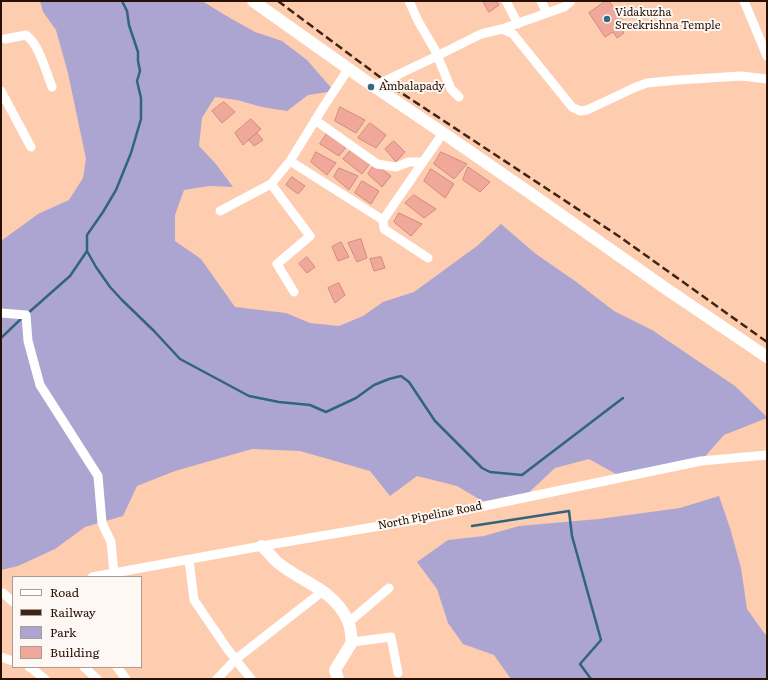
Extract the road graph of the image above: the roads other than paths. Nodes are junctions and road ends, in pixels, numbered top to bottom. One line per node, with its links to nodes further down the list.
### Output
1 (253, 1): 13 (street)
2 (409, 1): 11 (street)
3 (506, 1): 8 (street)
4 (541, 1): 7 (street)
5 (571, 1): 7 (street)
6 (744, 1): 12 (street)
7 (547, 13): 8 (street)
8 (518, 24): 9 (street)
9 (502, 29): 11 (street); 14 (street)
10 (2, 37): 16 (street)
11 (437, 56): 15 (street); 18 (street)
12 (767, 56)
13 (349, 68): 15 (street); 19 (street)
14 (767, 79)
15 (374, 86): 20 (street)
16 (52, 87)
17 (1, 91): 21 (street)
18 (459, 97)
19 (315, 120): 22 (street); 23 (street)
20 (444, 133): 23 (street); 30 (street)
21 (31, 147)
22 (290, 161): 24 (street); 26 (street)
23 (423, 162): 26 (street)
24 (271, 184): 25 (street); 28 (street)
25 (220, 211)
26 (383, 220): 27 (street)
27 (428, 258)
28 (294, 292)
29 (1, 313): 34 (street)
30 (767, 357)
31 (767, 455): 32 (street, North Pipeline Road)
32 (262, 546): 33 (street, North Pipeline Road); 38 (street)
33 (189, 560): 34 (street, North Pipeline Road); 44 (street)
34 (114, 573): 35 (street, North Pipeline Road)
35 (98, 576)
36 (389, 588): 41 (street)
37 (12, 591): 39 (street)
38 (323, 591): 41 (street); 44 (street)
39 (2, 593): 40 (street)
40 (12, 601)
41 (349, 622): 42 (street)
42 (352, 642): 49 (street); 55 (street)
43 (1, 657): 45 (street)
44 (236, 659): 53 (street); 54 (street)
45 (12, 661)
46 (32, 668): 50 (street)
47 (85, 668): 51 (street)
48 (118, 668): 52 (street)
49 (398, 673)
50 (45, 679)
51 (96, 679)
52 (126, 679)
53 (216, 679)
54 (251, 679)
55 (338, 679)

